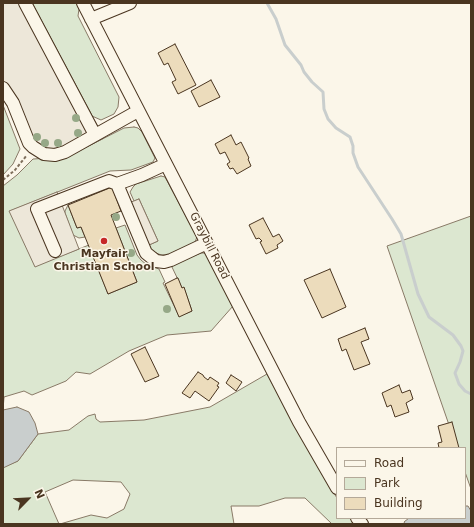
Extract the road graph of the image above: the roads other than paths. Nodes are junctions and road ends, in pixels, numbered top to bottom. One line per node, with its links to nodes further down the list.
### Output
1 (26, 3): 7 (street)
2 (83, 3): 4 (street, Graybill Road)
3 (130, 3): 4 (street)
4 (91, 19): 6 (street, Graybill Road)
5 (3, 88): 7 (street)
6 (138, 111): 7 (street); 8 (street, Graybill Road)
7 (95, 136)
8 (166, 164): 9 (street); 10 (street, Graybill Road)
9 (117, 184): 10 (street); 11 (street)
10 (207, 243): 12 (street, Graybill Road)
11 (54, 251)
12 (336, 486)

